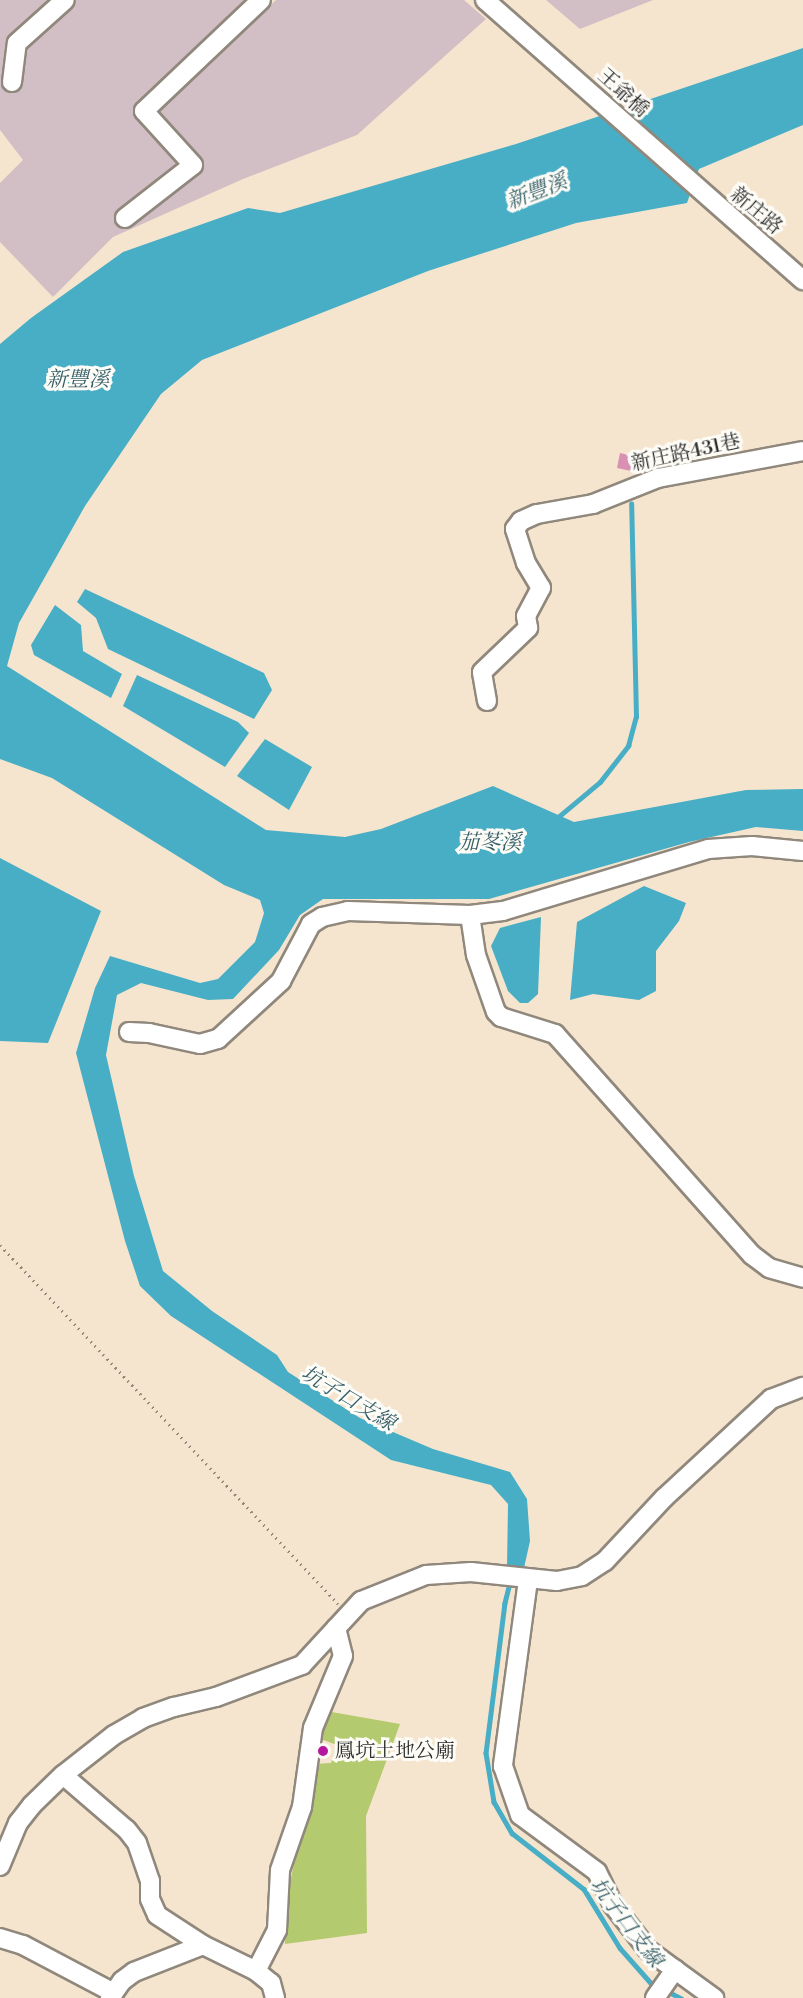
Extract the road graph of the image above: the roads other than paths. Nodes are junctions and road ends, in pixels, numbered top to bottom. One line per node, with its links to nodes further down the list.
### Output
1 (65, 0): 4 (street)
2 (261, 0): 6 (street)
3 (485, 0): 5 (street, 王爺橋)
4 (12, 82)
5 (708, 199): 7 (street, 新庄路)
6 (125, 218)
7 (803, 280)
8 (803, 451): 9 (street, 新庄路431巷)
9 (487, 701)
10 (803, 851): 11 (street)
11 (470, 915): 12 (street); 13 (street)
12 (129, 1032)
13 (803, 1278)
14 (803, 1386): 15 (street)
15 (528, 1580): 16 (street); 21 (street)
16 (341, 1621): 17 (street); 22 (street)
17 (63, 1776): 18 (street); 20 (street)
18 (2, 1857)
19 (0, 1938): 24 (street)
20 (203, 1945): 22 (street); 24 (street)
21 (675, 1969): 23 (street); 26 (street)
22 (256, 1971): 25 (street)
23 (658, 1993)
24 (111, 1995)
25 (275, 1998)
26 (714, 1998)

